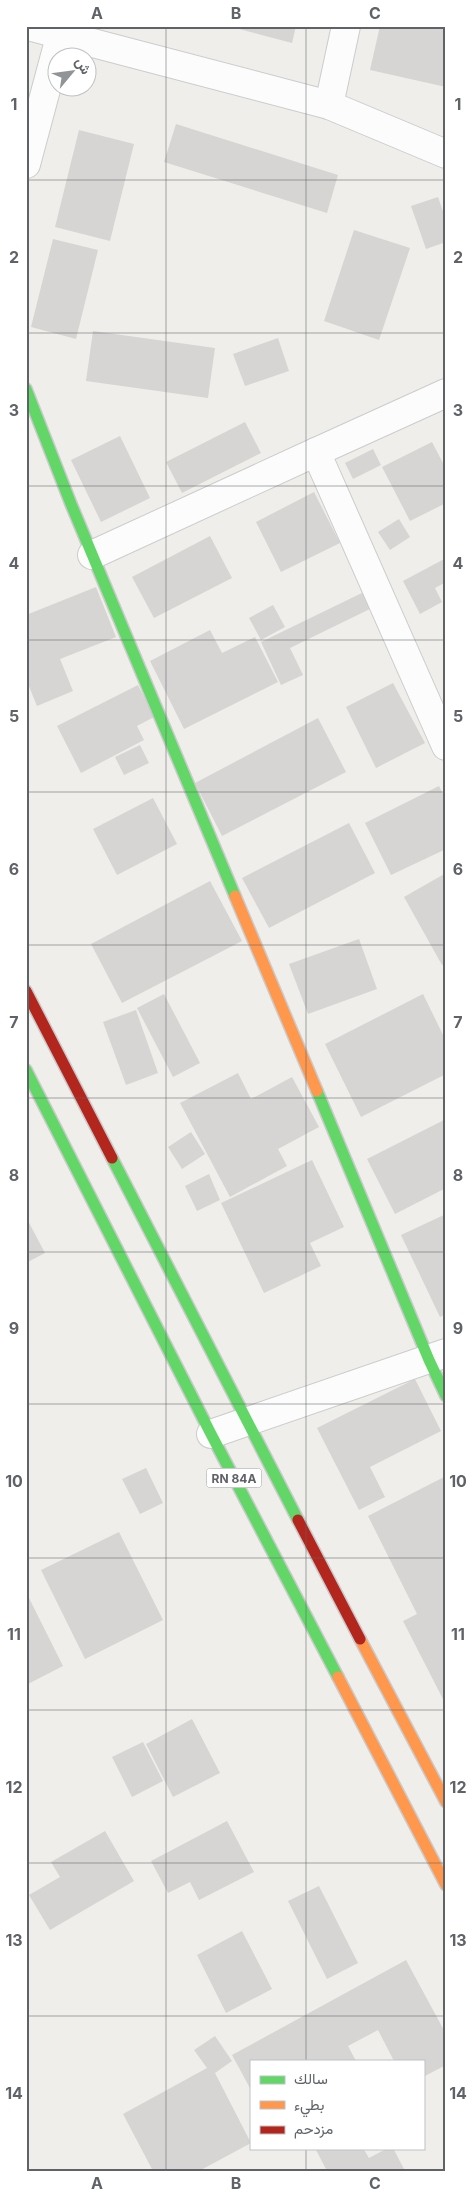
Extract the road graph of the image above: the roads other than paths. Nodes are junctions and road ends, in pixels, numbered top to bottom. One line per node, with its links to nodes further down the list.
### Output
1 (28, 26): 3 (street)
2 (346, 26): 4 (street)
3 (62, 31): 4 (street); 6 (street)
4 (329, 105): 5 (street)
5 (446, 154)
6 (26, 164)
7 (26, 389): 10 (main road)
8 (446, 393): 9 (street)
9 (316, 452): 10 (street); 11 (street)
10 (92, 555): 14 (main road)
11 (446, 746)
12 (26, 991): 16 (main road, RN 84A)
13 (26, 1070): 17 (main road, RN 84A)
14 (437, 1357): 15 (main road); 16 (street)
15 (446, 1396)
16 (247, 1423): 17 (street); 18 (main road, RN 84A)
17 (211, 1434): 19 (main road, RN 84A)
18 (446, 1802)
19 (446, 1885)

